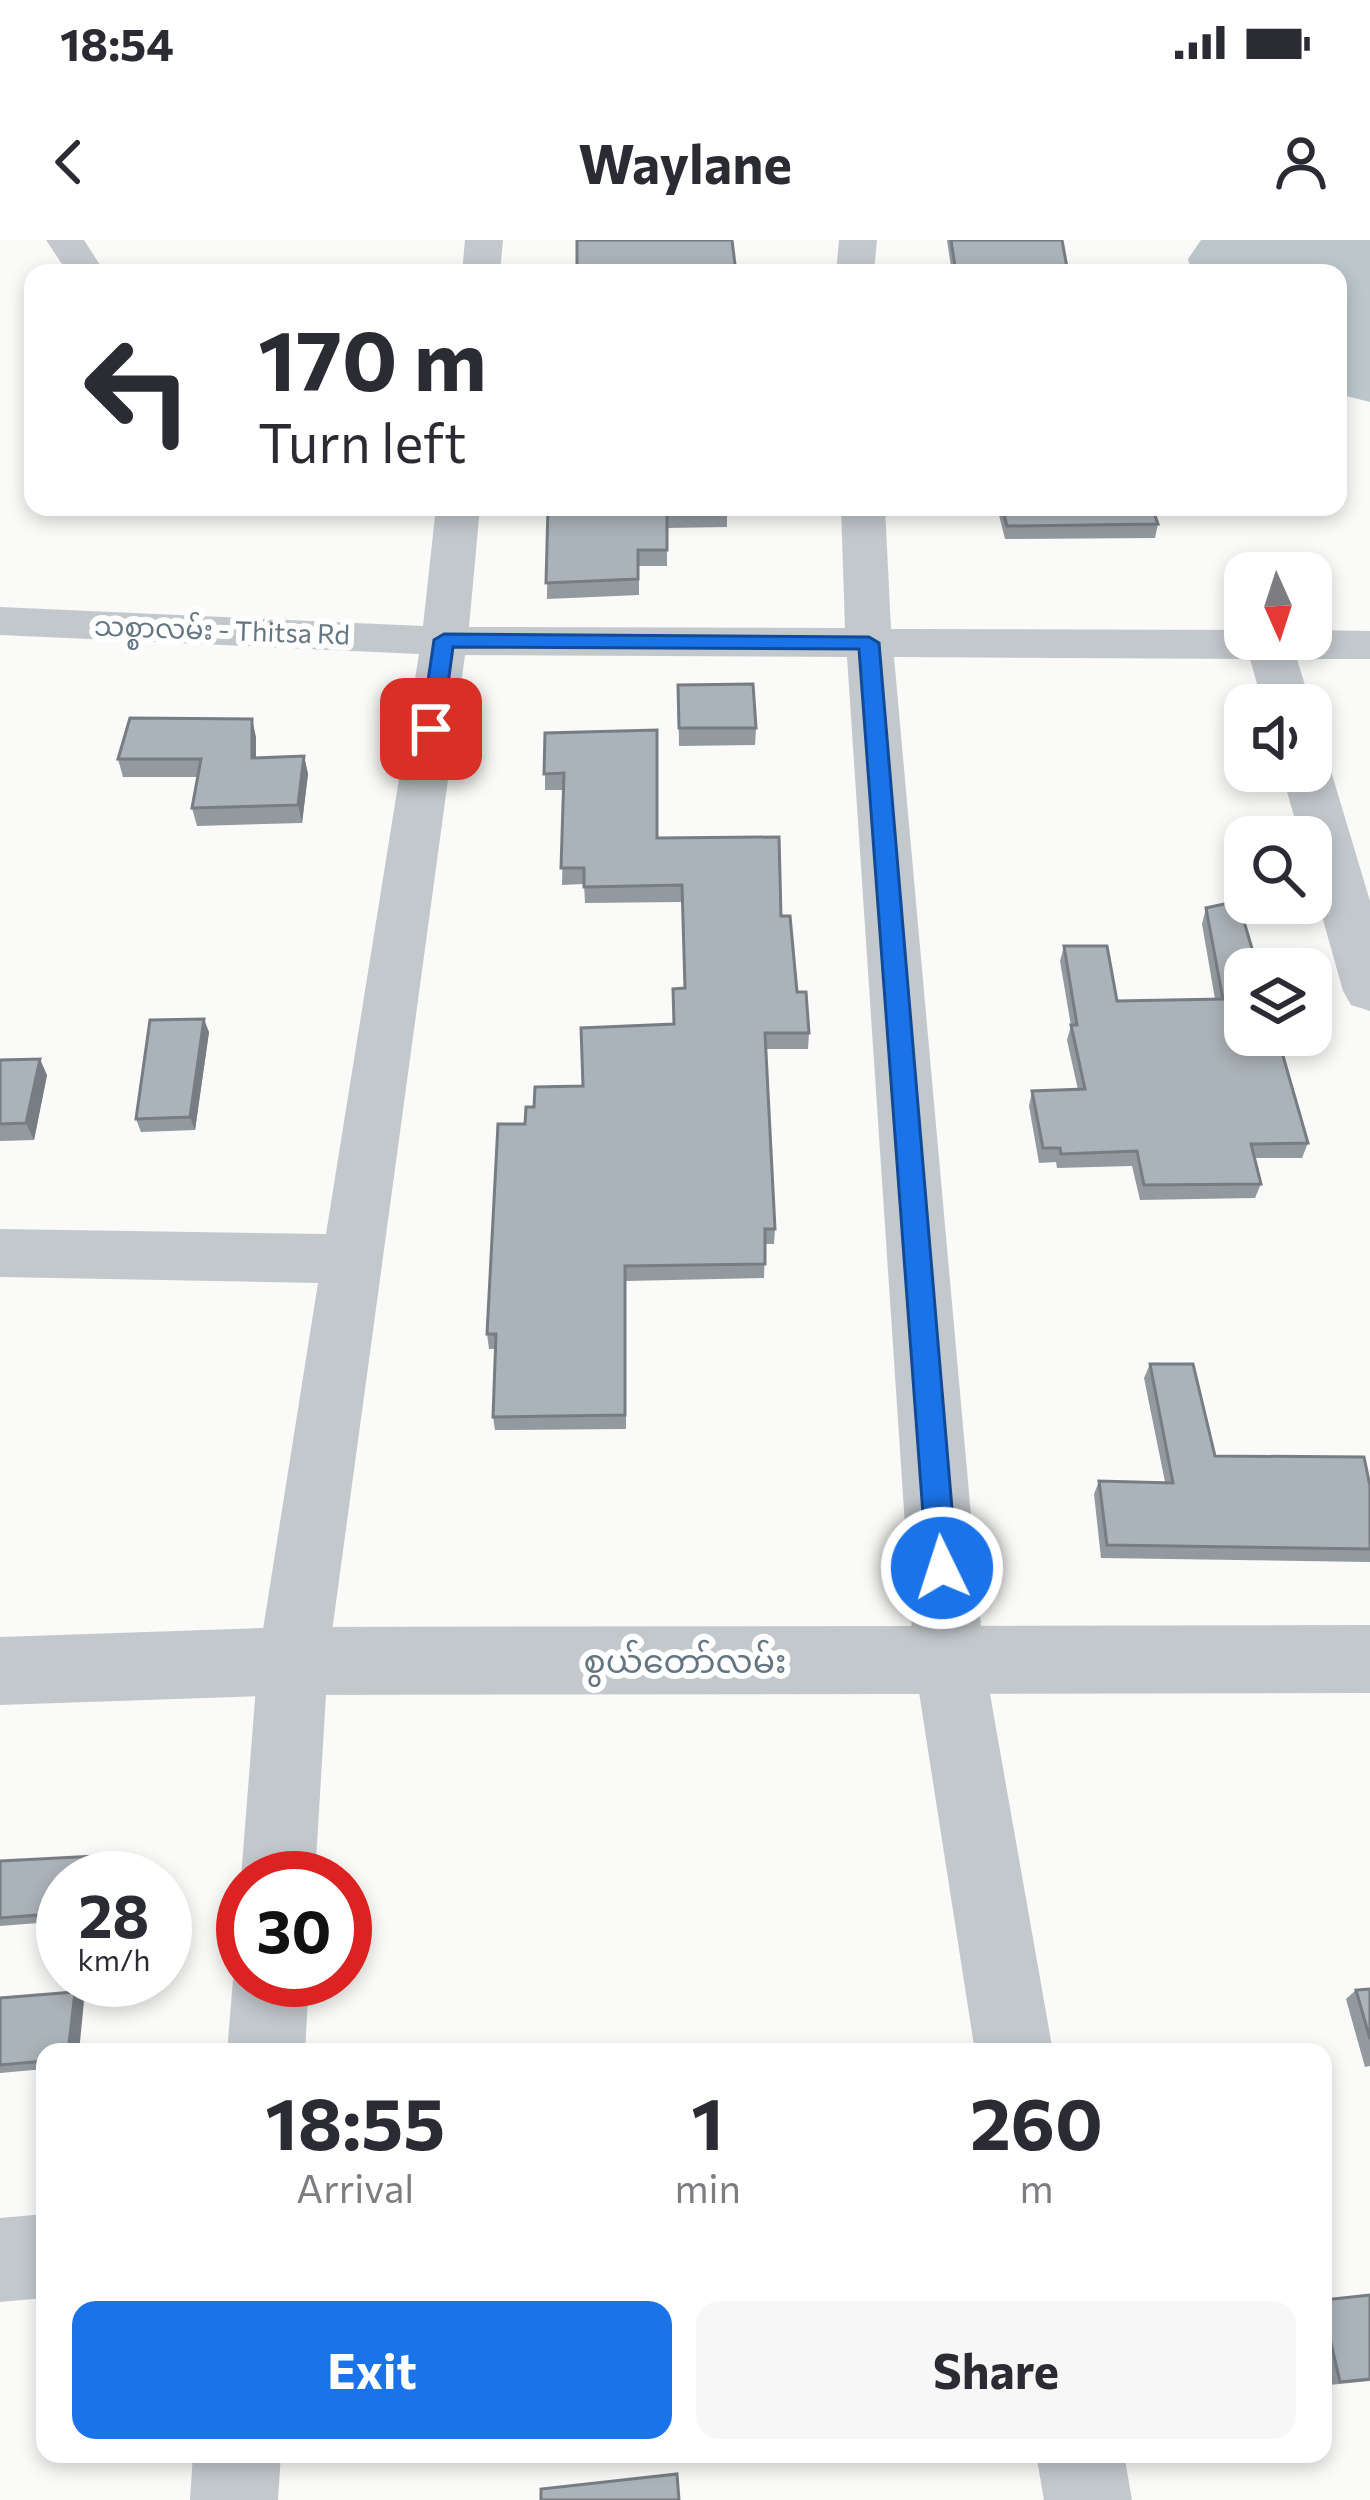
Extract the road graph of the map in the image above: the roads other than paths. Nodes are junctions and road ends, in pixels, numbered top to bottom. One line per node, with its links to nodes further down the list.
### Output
1 (457, 516): 4 (street)
2 (863, 516): 5 (street)
3 (0, 621): 4 (street, သစ္စာလမ်း - Thitsa Rd)
4 (444, 640): 5 (street, သစ္စာလမ်း - Thitsa Rd); 12 (street)
5 (869, 643): 6 (street, သစ္စာလမ်း - Thitsa Rd); 14 (street)
6 (1224, 644)
7 (1332, 645): 8 (street, သစ္စာလမ်း - Thitsa Rd)
8 (1370, 645)
9 (1312, 792): 10 (street)
10 (1370, 991)
11 (0, 1253): 12 (street)
12 (353, 1258): 15 (street)
13 (1370, 1659): 14 (street, စွယ်တော်လမ်း)
14 (949, 1660): 15 (street, စွယ်တော်လမ်း); 20 (street)
15 (293, 1661): 16 (street, စွယ်တော်လမ်း); 17 (street)
16 (0, 1671)
17 (280, 1851)
18 (269, 2007): 19 (street)
19 (267, 2043)
20 (1013, 2043)
21 (36, 2257): 22 (street)
22 (0, 2260)
23 (236, 2463): 25 (street)
24 (1082, 2463): 26 (street)
25 (234, 2500)
26 (1088, 2500)

